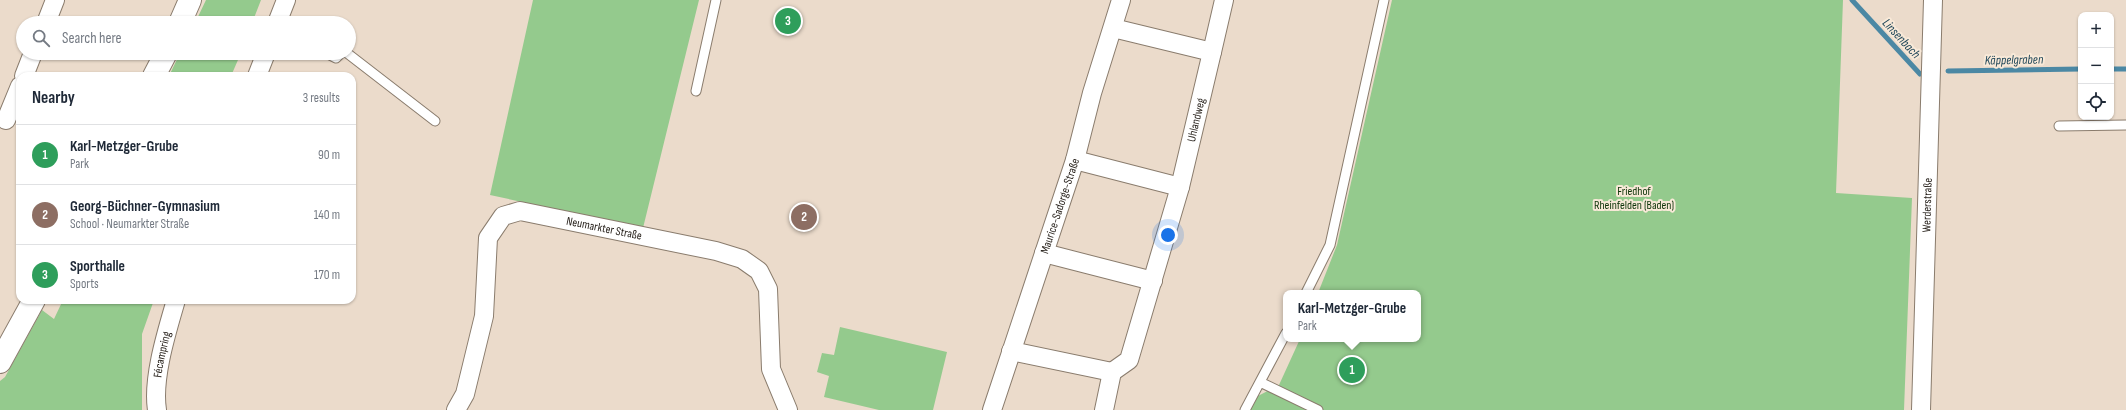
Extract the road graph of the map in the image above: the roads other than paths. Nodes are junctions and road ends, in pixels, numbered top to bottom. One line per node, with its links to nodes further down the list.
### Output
1 (55, 0): 9 (street)
2 (190, 0): 10 (main road)
3 (286, 0): 11 (street)
4 (716, 0): 21 (lane)
5 (1122, 0): 12 (street, Maurice-Sadorge-Straße)
6 (1224, 0): 13 (street, Uhlandweg)
7 (1384, 0): 31 (lane)
8 (1933, 0): 46 (street, Werderstraße)
9 (49, 16)
10 (183, 16)
11 (281, 16)
12 (1113, 28): 13 (street); 27 (street, Maurice-Sadorge-Straße)
13 (1212, 52): 28 (street, Uhlandweg)
14 (30, 60): 18 (street)
15 (162, 60): 19 (main road)
16 (263, 60): 20 (street)
17 (356, 60): 24 (lane)
18 (26, 72)
19 (156, 72)
20 (259, 72)
21 (696, 91)
22 (16, 96): 23 (street)
23 (6, 120)
24 (435, 121)
25 (2126, 125): 26 (lane)
26 (2059, 126)
27 (1075, 160): 28 (street); 29 (street, Maurice-Sadorge-Straße)
28 (1180, 187): 30 (street, Uhlandweg)
29 (1044, 253): 30 (street); 35 (street, Maurice-Sadorge-Straße)
30 (1153, 281): 37 (street, Uhlandweg)
31 (1308, 290)
32 (32, 304): 36 (main road)
33 (175, 304): 39 (street, Fécampring)
34 (1283, 339): 38 (lane)
35 (1011, 351): 37 (street); 42 (street, Maurice-Sadorge-Straße)
36 (1, 361)
37 (1112, 372): 43 (street)
38 (1260, 382): 44 (lane); 45 (lane)
39 (157, 410)
40 (456, 410): 41 (street, Neumarkter Straße)
41 (788, 410)
42 (992, 410)
43 (1104, 410)
44 (1245, 410)
45 (1318, 410)
46 (1921, 410)

